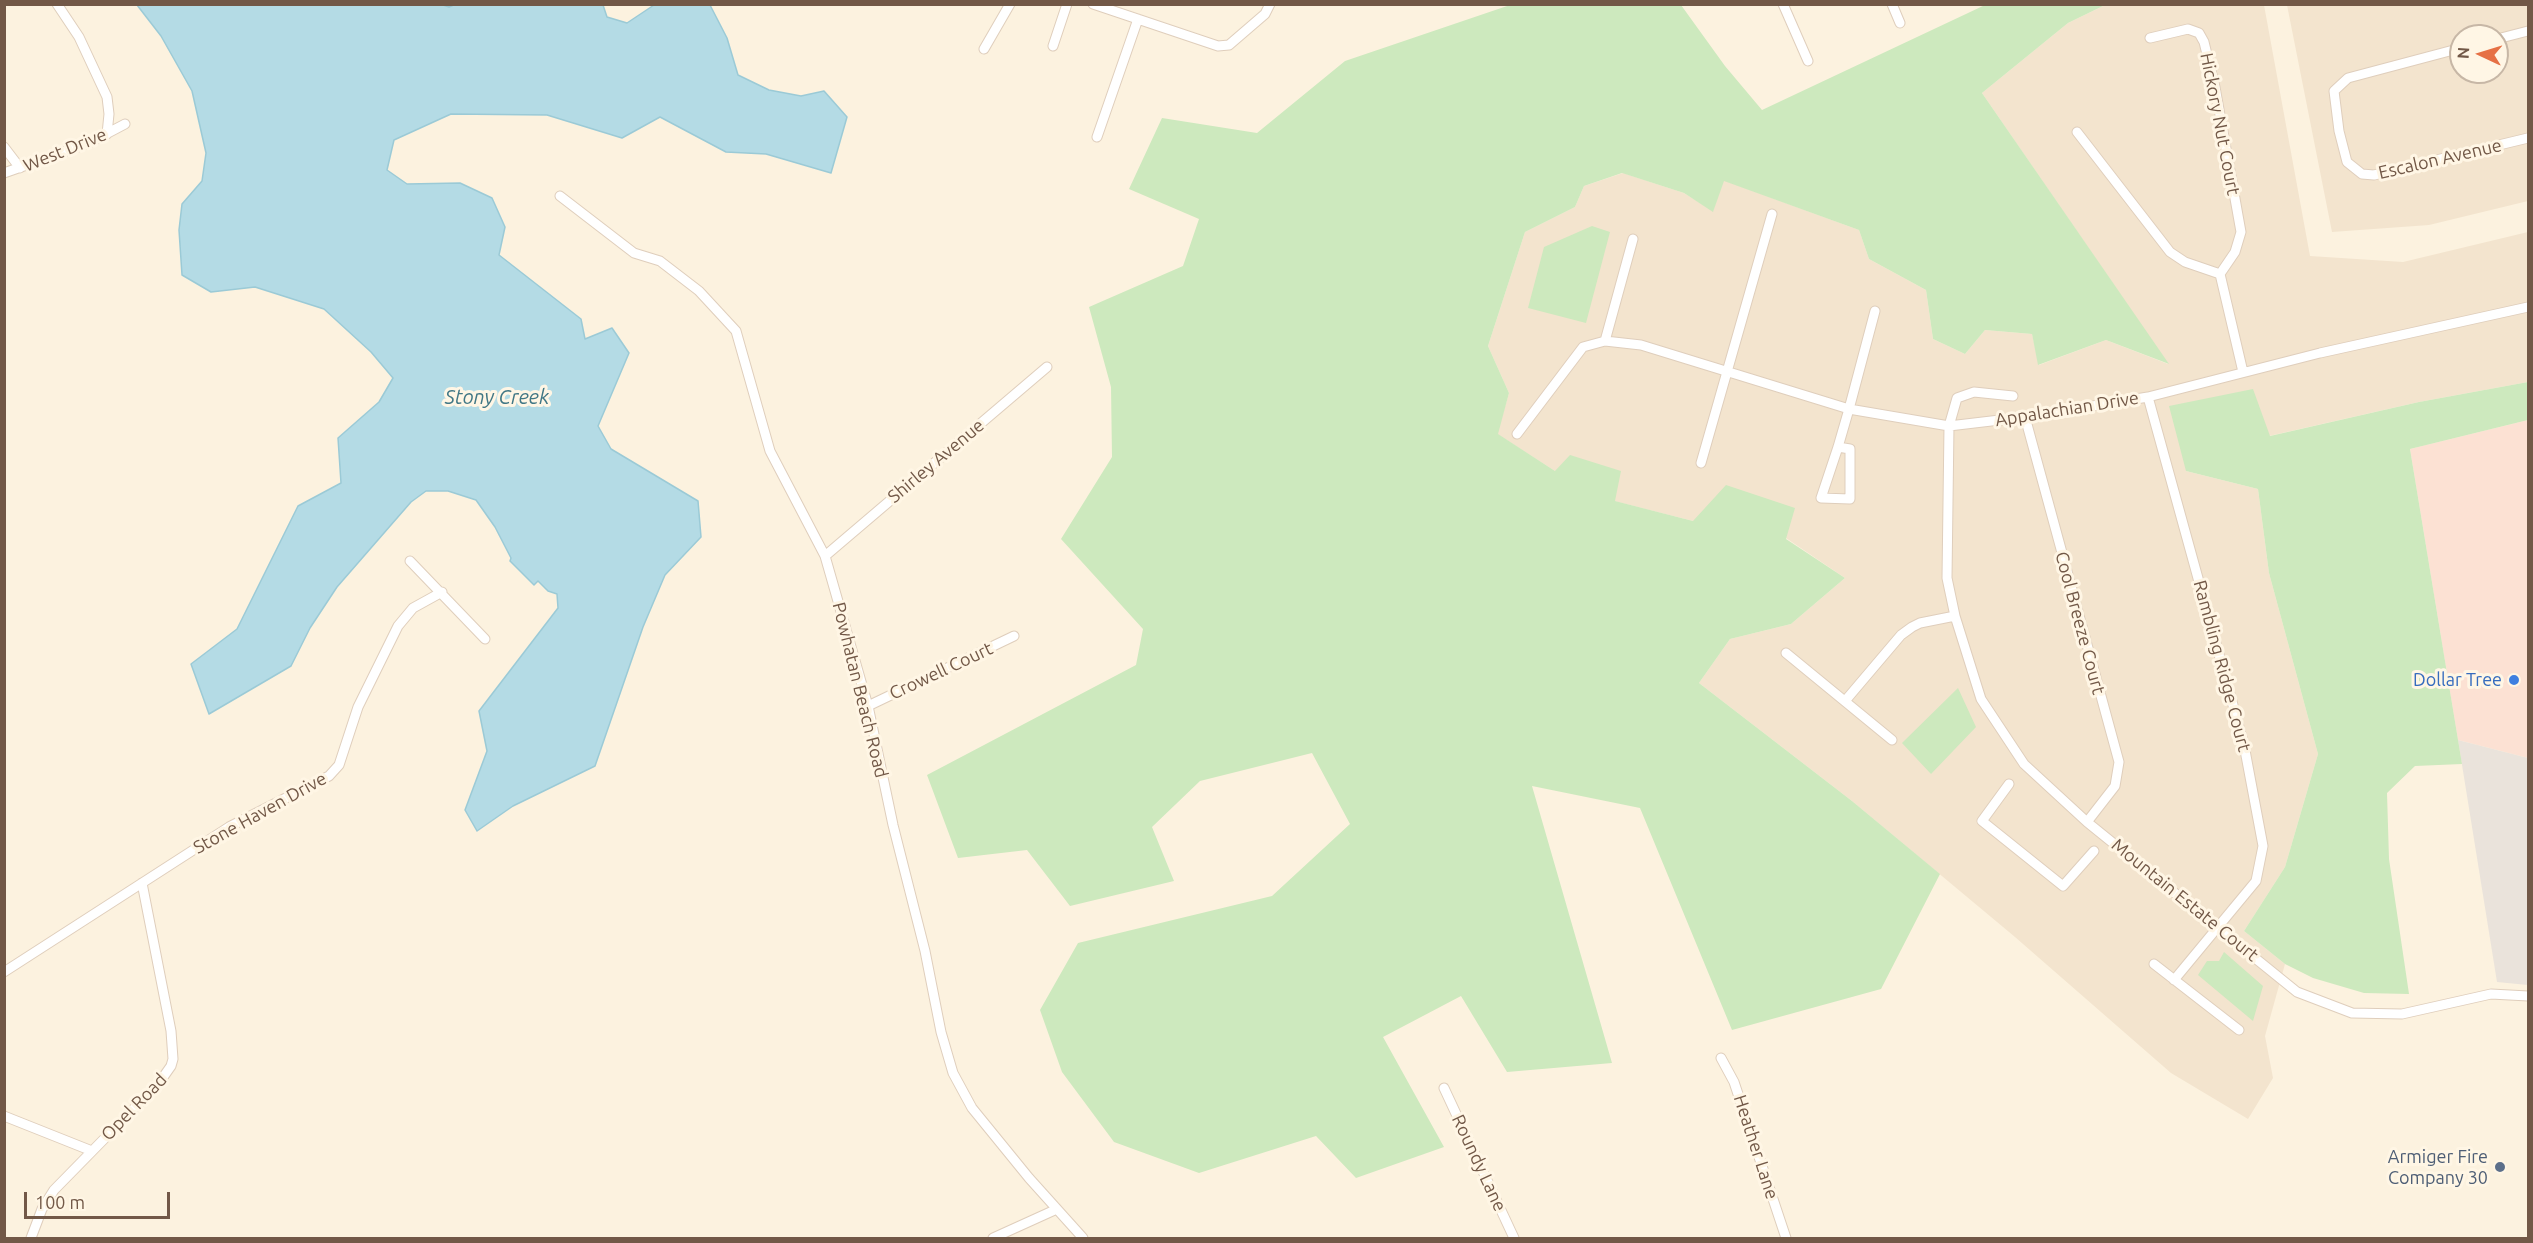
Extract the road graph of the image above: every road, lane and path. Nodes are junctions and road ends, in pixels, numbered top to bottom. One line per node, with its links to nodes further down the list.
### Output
1 (57, 4): 19 (street)
2 (1010, 4): 14 (street)
3 (1067, 4): 13 (street)
4 (1093, 4): 8 (street)
5 (1270, 4): 8 (street)
6 (1783, 4): 16 (street)
7 (1892, 4): 9 (street)
8 (1138, 19): 20 (street)
9 (1900, 23)
10 (2529, 31): 11 (street)
11 (2509, 36)
12 (2150, 38): 28 (street, Hickory Nut Court)
13 (1053, 46)
14 (984, 49)
15 (2449, 51): 21 (street, Escalon Avenue)
16 (1808, 61)
17 (125, 124): 19 (street, West Drive)
18 (2077, 132): 28 (street)
19 (107, 134): 23 (street, West Drive)
20 (1097, 137)
21 (2529, 138)
22 (4, 147): 23 (street)
23 (20, 168): 24 (street, West Drive)
24 (4, 173)
25 (560, 196): 43 (street, Powhatan Beach Road)
26 (1772, 214): 33 (street)
27 (1633, 239): 31 (street)
28 (2220, 274): 34 (street)
29 (2529, 306): 34 (street, Appalachian Drive)
30 (1875, 311): 37 (street)
31 (1605, 342): 33 (street, Appalachian Drive); 40 (street)
32 (1047, 367): 43 (street, Shirley Avenue)
33 (1727, 372): 37 (street, Appalachian Drive); 42 (street)
34 (2243, 372): 36 (street, Appalachian Drive)
35 (2013, 396): 39 (street, Mountain Estate Court)
36 (2148, 397): 38 (street, Appalachian Drive); 57 (street, Rambling Ridge Court)
37 (1850, 409): 39 (street, Appalachian Drive); 41 (street)
38 (2025, 417): 39 (street, Appalachian Drive); 54 (street, Cool Breeze Court)
39 (1949, 426): 46 (street, Mountain Estate Court)
40 (1517, 434)
41 (1838, 447): 41 (street)
42 (1701, 463)
43 (825, 556): 51 (street, Powhatan Beach Road)
44 (410, 561): 45 (street)
45 (442, 592): 48 (street); 56 (street, Stone Haven Drive)
46 (1955, 616): 50 (street); 54 (street, Mountain Estate Court)
47 (1014, 636): 51 (street, Crowell Court)
48 (485, 639)
49 (1786, 653): 50 (street)
50 (1845, 701): 52 (street)
51 (868, 706): 67 (street, Powhatan Beach Road)
52 (1892, 740)
53 (2009, 784): 55 (street)
54 (2087, 822): 57 (street, Mountain Estate Court)
55 (2094, 851)
56 (142, 883): 59 (street, Stone Haven Drive); 66 (street, Opel Road)
57 (2217, 925): 60 (street, Rambling Ridge Court); 61 (street, Mountain Estate Court)
58 (2154, 964): 60 (street)
59 (4, 972)
60 (2174, 980): 62 (street)
61 (2525, 995)
62 (2240, 1030)
63 (1721, 1058): 72 (street, Heather Lane)
64 (1444, 1088): 71 (street, Roundy Lane)
65 (4, 1116): 66 (street)
66 (92, 1151): 68 (street, Opel Road)
67 (1057, 1209): 69 (street); 70 (street, Powhatan Beach Road)
68 (31, 1239)
69 (993, 1239)
70 (1083, 1239)
71 (1514, 1239)
72 (1786, 1239)

